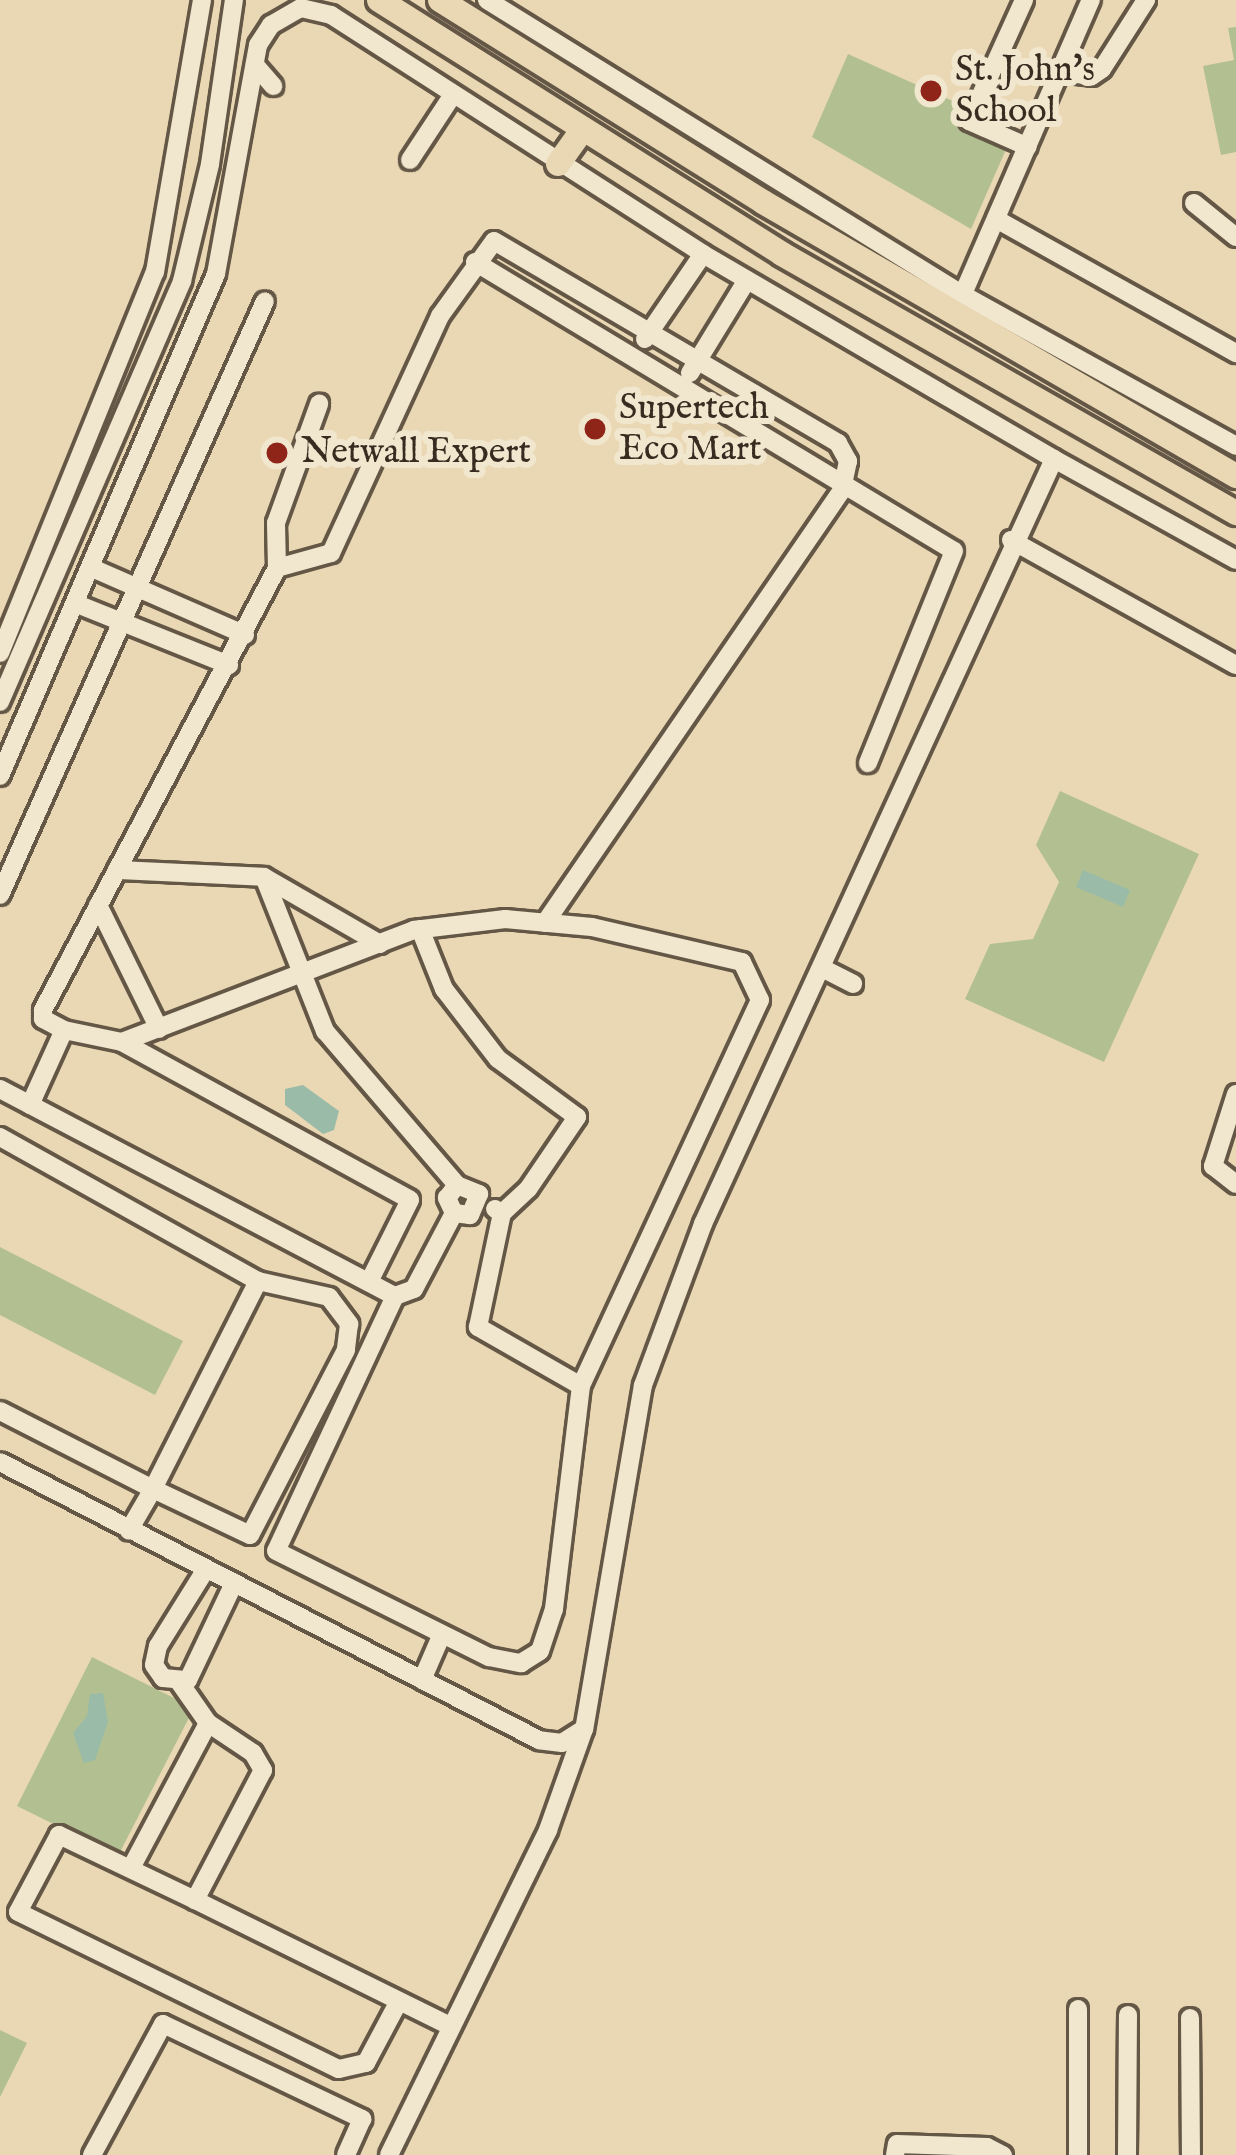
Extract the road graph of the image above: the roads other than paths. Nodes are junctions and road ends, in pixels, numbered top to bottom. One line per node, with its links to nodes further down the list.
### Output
1 (202, 0): 47 (street)
2 (234, 0): 23 (street)
3 (379, 0): 14 (main road)
4 (440, 0): 12 (main road)
5 (487, 0): 12 (street)
6 (1024, 0): 15 (street)
7 (1091, 0): 10 (street)
8 (1146, 0): 10 (street)
9 (254, 65): 11 (street); 13 (street); 24 (street)
10 (1060, 73): 15 (street)
11 (273, 86)
12 (614, 95): 27 (main road)
13 (452, 96): 16 (street); 17 (street)
14 (583, 129): 17 (main road); 38 (main road)
15 (1028, 147): 19 (street)
16 (410, 160)
17 (558, 164): 21 (street)
18 (1194, 203): 20 (street)
19 (996, 219): 27 (street); 29 (street)
20 (1236, 237)
21 (703, 254): 25 (street); 28 (street)
22 (475, 262): 28 (street); 30 (street); 42 (street)
23 (185, 265): 24 (street); 50 (street)
24 (216, 274): 41 (street)
25 (747, 280): 31 (street); 35 (street)
26 (265, 301): 43 (street)
27 (959, 304): 34 (street); 36 (main road)
28 (649, 333): 30 (street); 31 (street)
29 (1236, 353)
30 (635, 354): 32 (street)
31 (696, 363): 32 (street); 37 (street)
32 (683, 384): 37 (street)
33 (319, 404): 42 (street)
34 (1236, 446)
35 (1054, 459): 39 (street); 40 (street)
36 (1236, 476)
37 (842, 490): 51 (street); 57 (street)
38 (1236, 513)
39 (1011, 540): 49 (street); 60 (street)
40 (1236, 560)
41 (92, 568): 43 (street); 44 (street)
42 (277, 568): 46 (street)
43 (139, 588): 45 (street); 46 (street)
44 (77, 604): 45 (street); 52 (street)
45 (122, 621): 48 (street); 55 (street)
46 (245, 635): 48 (street)
47 (0, 653)
48 (229, 665): 53 (street)
49 (1236, 665)
50 (0, 703)
51 (868, 763)
52 (0, 776)
53 (117, 870): 54 (street); 56 (street)
54 (264, 877): 59 (street); 61 (street)
55 (0, 895)
56 (98, 905): 63 (street); 64 (street)
57 (545, 923): 58 (street); 78 (street)
58 (420, 929): 59 (street); 74 (street)
59 (380, 944): 61 (street)
60 (822, 968): 62 (street); 89 (street)
61 (305, 976): 63 (street); 71 (street)
62 (853, 984)
63 (159, 1029): 65 (street)
64 (64, 1030): 65 (street); 68 (street)
65 (122, 1042): 76 (street)
66 (0, 1089): 68 (street)
67 (1236, 1094): 70 (street)
68 (30, 1105): 76 (street)
69 (0, 1137): 75 (street)
70 (1236, 1184)
71 (457, 1185): 72 (street); 73 (street)
72 (480, 1202): 73 (street); 74 (street)
73 (454, 1213): 77 (street)
74 (502, 1213): 78 (street)
75 (258, 1281): 81 (street); 81 (street)
76 (369, 1282): 77 (street)
77 (395, 1296): 85 (street)
78 (580, 1386): 85 (street)
79 (0, 1411): 81 (street)
80 (0, 1462): 82 (street)
81 (153, 1490): 82 (street)
82 (129, 1530): 83 (street)
83 (206, 1569): 84 (street); 87 (street)
84 (234, 1583): 86 (street); 87 (street)
85 (442, 1634): 86 (street)
86 (422, 1680): 89 (street)
87 (180, 1683): 88 (street)
88 (208, 1723): 90 (street); 91 (street)
89 (584, 1730): 96 (street)
90 (131, 1868): 91 (street); 92 (street)
91 (195, 1900): 92 (street)
92 (399, 2001): 96 (street)
93 (1078, 2008): 102 (street)
94 (1128, 2014): 103 (street)
95 (1190, 2018): 104 (street)
96 (448, 2025): 99 (street)
97 (92, 2155): 98 (street)
98 (346, 2155)
99 (389, 2155)
100 (895, 2155): 101 (street)
101 (1003, 2155)
102 (1078, 2155)
103 (1127, 2155)
104 (1191, 2155)

